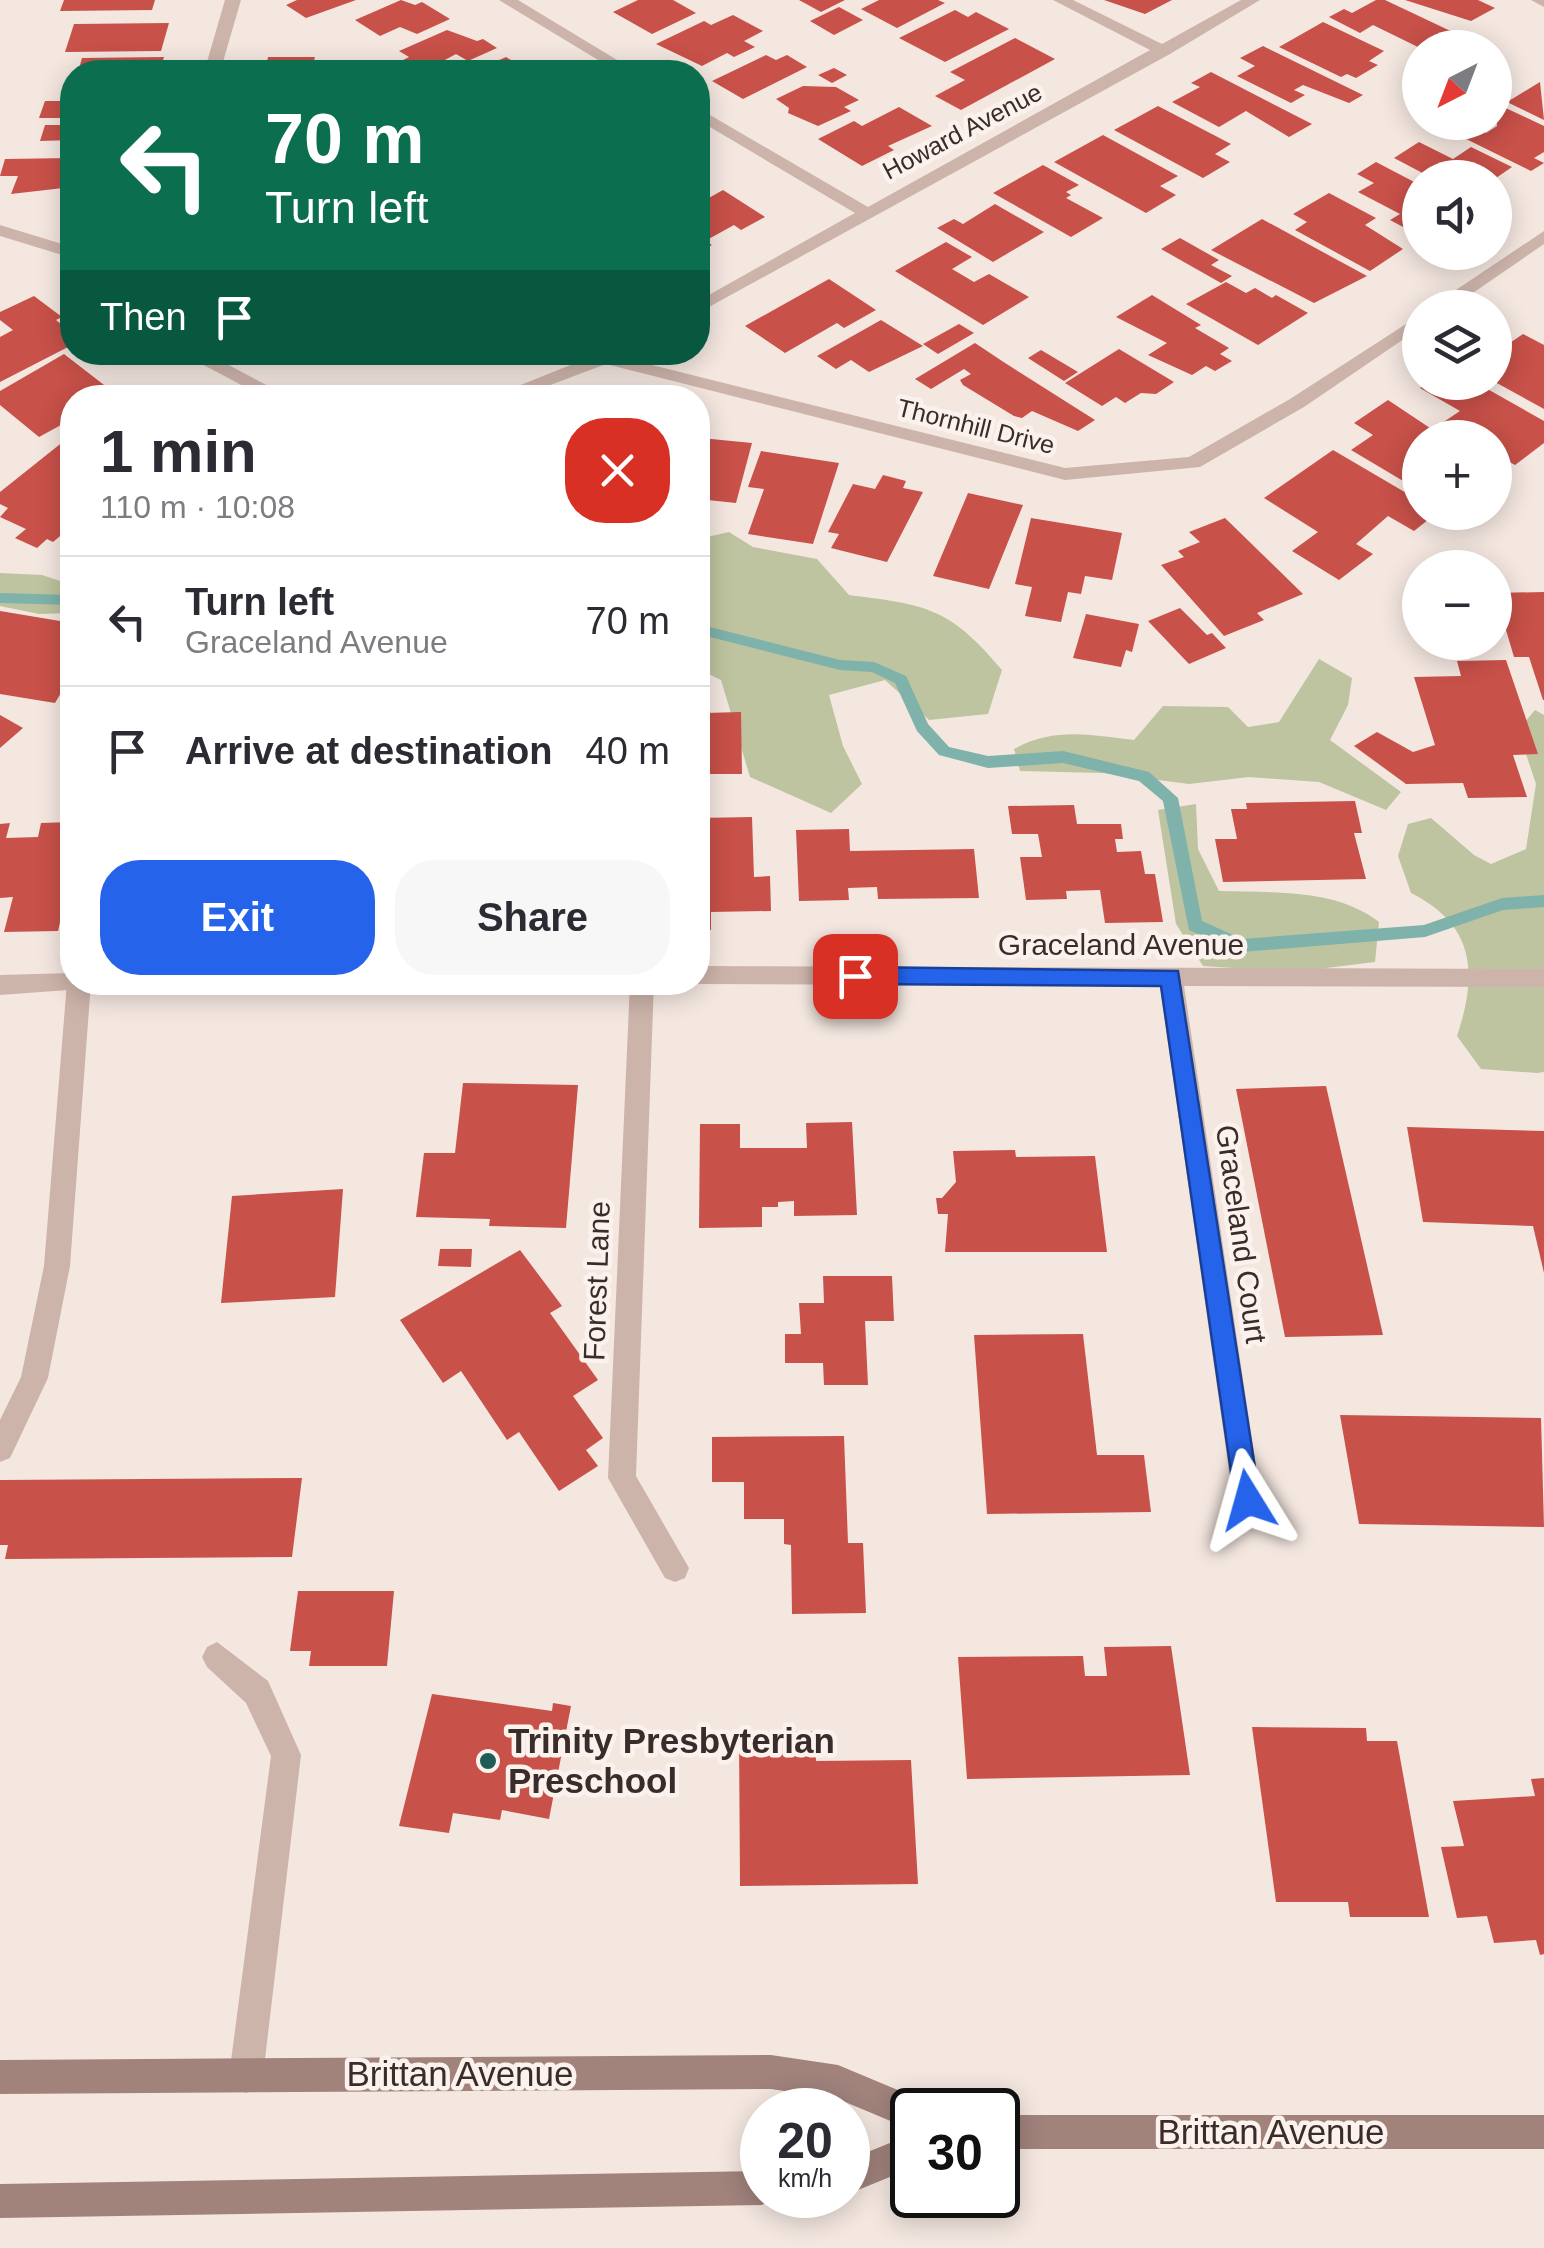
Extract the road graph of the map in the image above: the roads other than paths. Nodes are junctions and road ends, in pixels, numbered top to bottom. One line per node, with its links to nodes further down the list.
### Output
1 (233, 0): 6 (street)
2 (507, 0): 7 (street)
3 (1061, 0): 5 (street)
4 (1252, 0): 5 (street, Howard Avenue)
5 (1164, 52): 9 (street, Howard Avenue)
6 (216, 60)
7 (610, 60)
8 (710, 120): 9 (street)
9 (865, 212): 14 (street, Howard Avenue)
10 (0, 230): 12 (street)
11 (1544, 236): 13 (street)
12 (60, 249)
13 (1464, 290)
14 (710, 301)
15 (1402, 332): 18 (street, Thornhill Drive)
16 (215, 365): 19 (street)
17 (588, 365): 20 (street)
18 (647, 365)
19 (255, 385)
20 (533, 385)
21 (710, 975): 22 (street, Graceland Avenue)
22 (1171, 978): 23 (street, Graceland Avenue); 29 (street, Graceland Court)
23 (1544, 978)
24 (60, 983): 25 (street)
25 (0, 986)
26 (76, 995): 28 (street)
27 (641, 995): 30 (street, Forest Lane)
28 (0, 1450)
29 (1248, 1500)
30 (675, 1568)
31 (217, 1657): 32 (street)
32 (246, 2076): 33 (main road, Brittan Avenue); 34 (main road, Brittan Avenue)
33 (0, 2077)
34 (890, 2104)
35 (1020, 2132): 36 (main road, Brittan Avenue)
36 (1544, 2132)
37 (740, 2188): 38 (main road)
38 (0, 2200)

